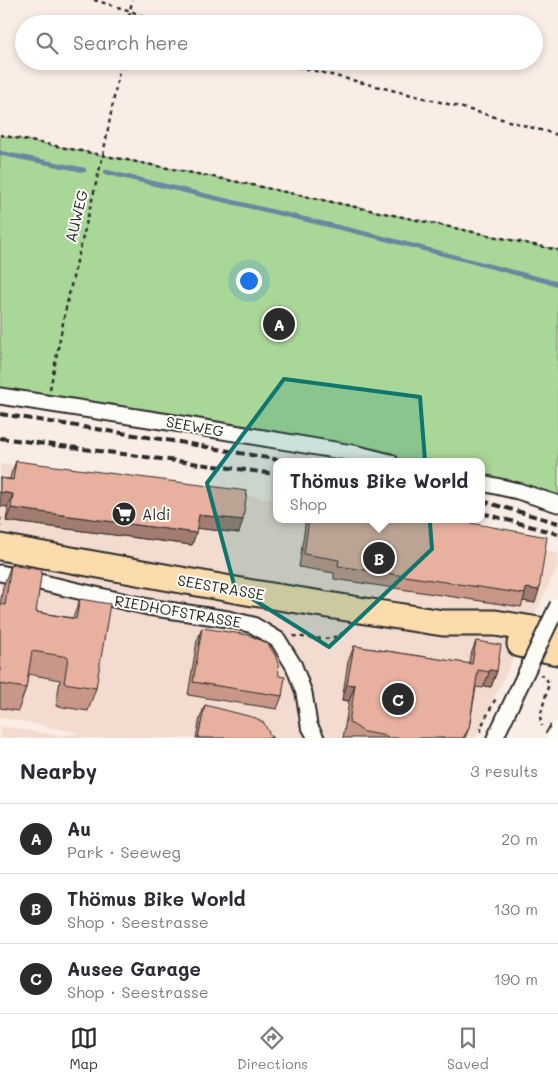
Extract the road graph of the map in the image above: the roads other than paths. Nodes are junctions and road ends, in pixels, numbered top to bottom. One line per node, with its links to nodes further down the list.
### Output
1 (0, 396): 2 (street, SEEWEG)
2 (374, 458)
3 (485, 484): 4 (street)
4 (558, 504)
5 (0, 547): 8 (main road, SEESTRASSE)
6 (0, 573): 9 (street, RIEDHOFSTRASSE)
7 (558, 605): 10 (street, bridge)
8 (555, 648)
9 (316, 738)
10 (495, 738)

